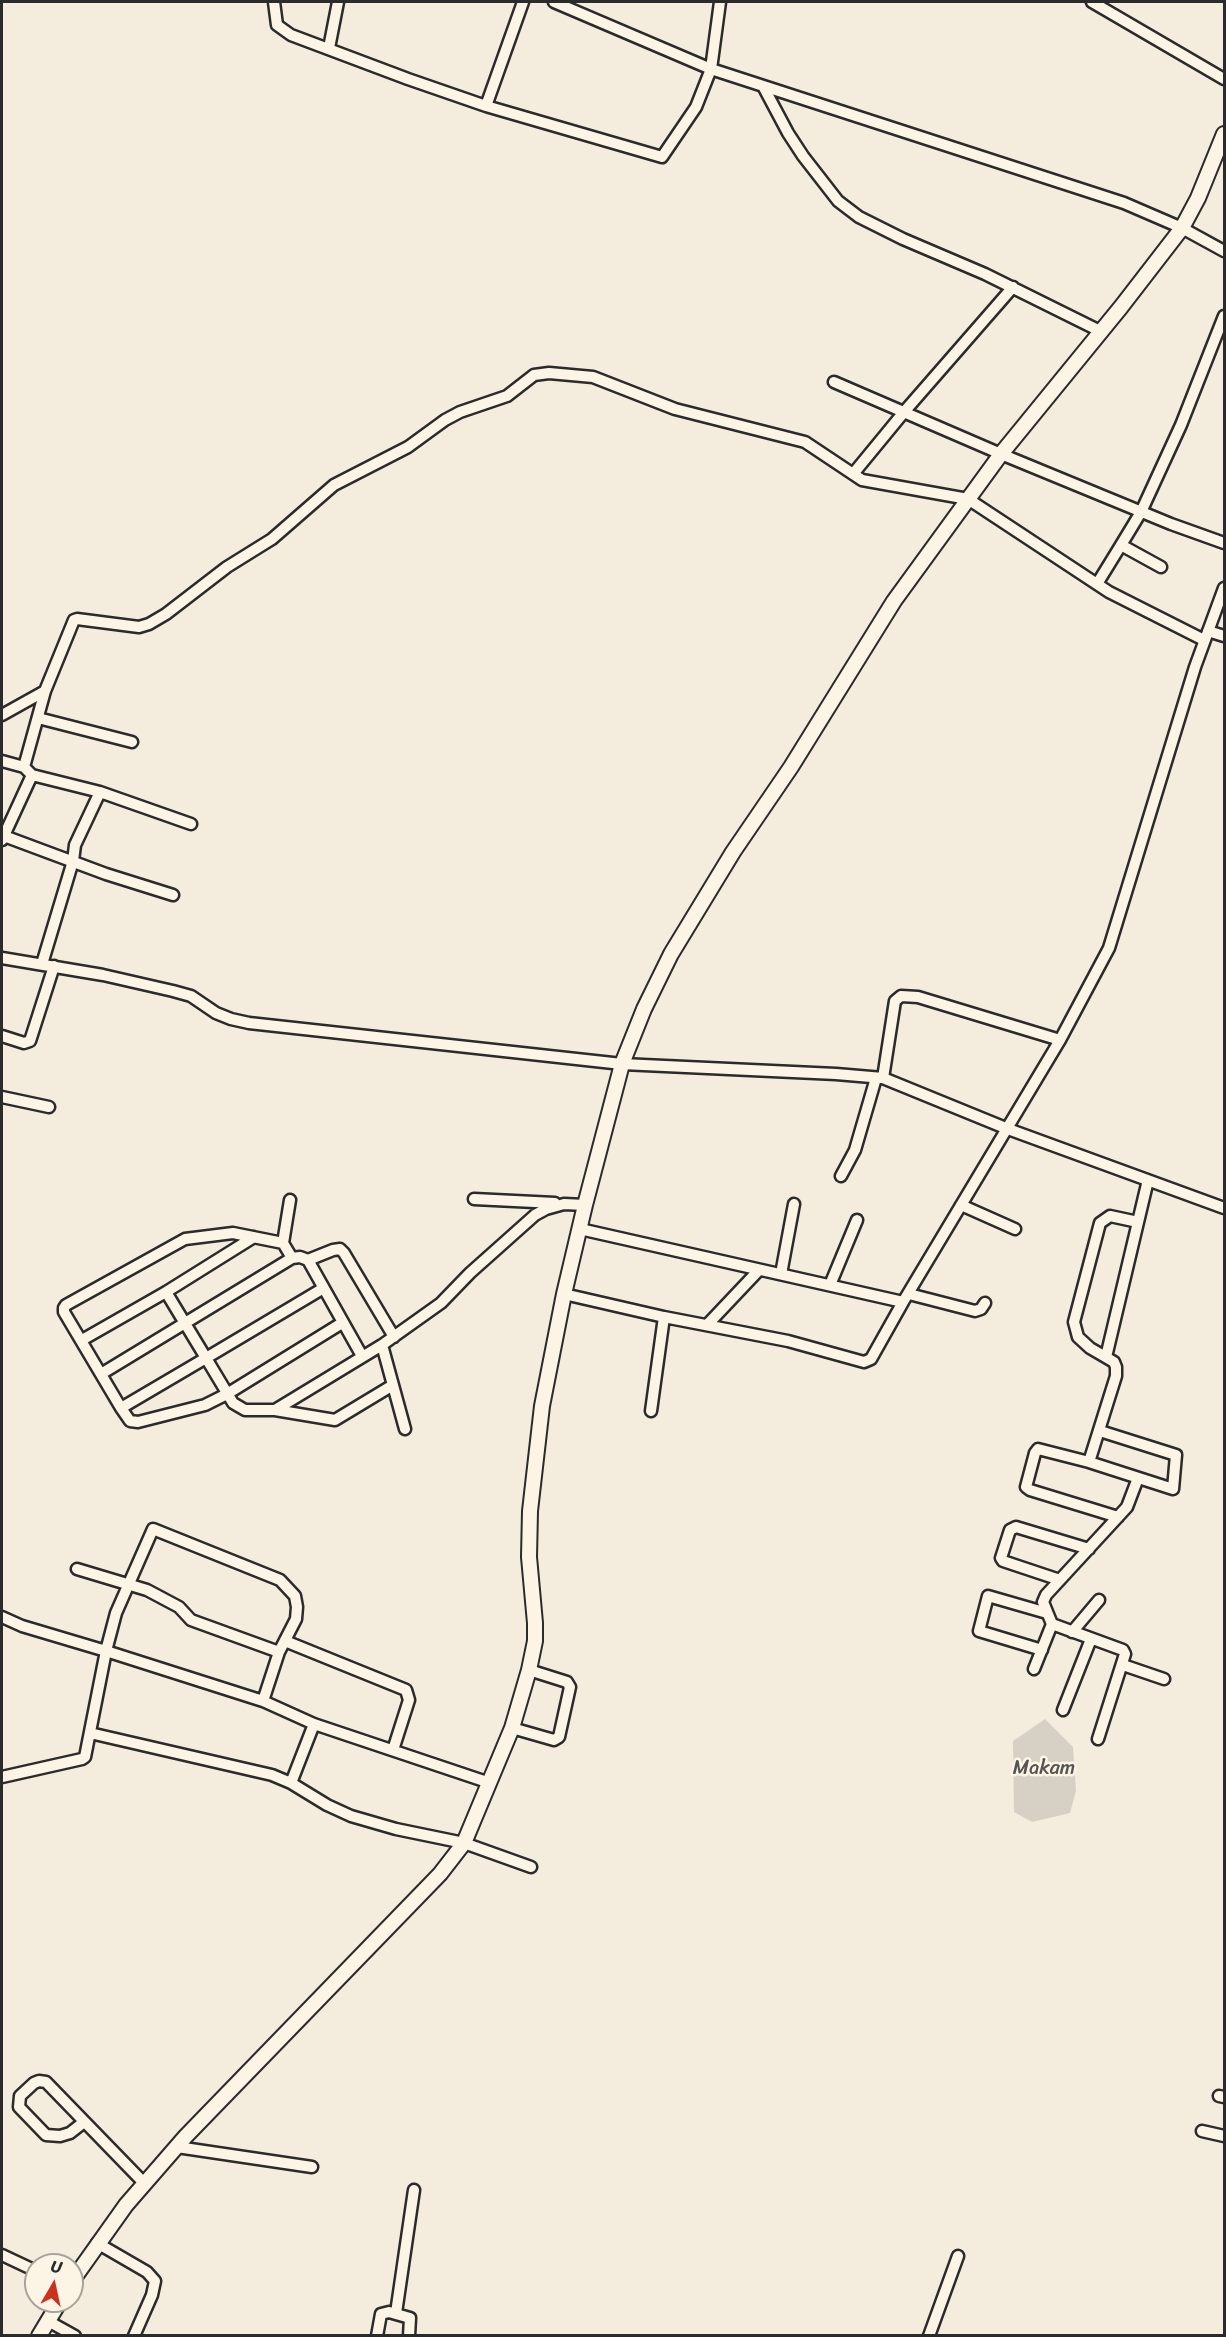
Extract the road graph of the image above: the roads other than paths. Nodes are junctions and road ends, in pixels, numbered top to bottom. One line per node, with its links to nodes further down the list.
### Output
1 (274, 2): 7 (street)
2 (338, 2): 7 (street)
3 (523, 2): 11 (street)
4 (554, 2): 8 (street)
5 (720, 2): 8 (street)
6 (1092, 2): 9 (street)
7 (328, 48): 11 (street)
8 (711, 69): 10 (street); 11 (street)
9 (1224, 79)
10 (763, 86): 13 (street); 15 (street)
11 (486, 106)
12 (1224, 134): 13 (street)
13 (1182, 228): 14 (street); 17 (street)
14 (1224, 251)
15 (1013, 287): 17 (street); 20 (street)
16 (1224, 316): 18 (street)
17 (1100, 331): 21 (street)
18 (1220, 339): 24 (street)
19 (834, 382): 20 (street)
20 (904, 412): 21 (street); 22 (street)
21 (1001, 454): 23 (street); 24 (street)
22 (853, 474): 23 (street); 32 (street)
23 (968, 499): 28 (street); 48 (street)
24 (1141, 512): 25 (street); 26 (street)
25 (1224, 543)
26 (1121, 545): 27 (street); 28 (street)
27 (1161, 567)
28 (1097, 584): 30 (street)
29 (1224, 588): 30 (street)
30 (1206, 636): 31 (street); 47 (street)
31 (1224, 636)
32 (45, 691): 33 (street); 34 (street)
33 (2, 716)
34 (38, 718): 35 (street); 37 (street)
35 (132, 742)
36 (2, 761): 37 (street)
37 (28, 771): 38 (street); 40 (street)
38 (100, 792): 39 (street); 41 (street)
39 (191, 824)
40 (3, 838): 41 (street)
41 (73, 861): 42 (street); 44 (street)
42 (173, 895)
43 (2, 958): 44 (street)
44 (42, 964): 45 (street)
45 (54, 966): 46 (street); 48 (street)
46 (2, 1036)
47 (1060, 1040): 49 (street); 52 (street)
48 (622, 1064): 49 (street); 59 (street)
49 (880, 1078): 52 (street); 53 (street)
50 (2, 1097): 51 (street)
51 (49, 1107)
52 (1008, 1129): 54 (street); 60 (street)
53 (841, 1176)
54 (1148, 1180): 61 (street); 63 (street)
55 (474, 1199): 57 (street)
56 (290, 1200): 67 (street)
57 (564, 1204): 59 (street); 82 (street)
58 (794, 1204): 71 (street)
59 (585, 1205): 64 (street)
60 (961, 1205): 65 (street); 76 (street)
61 (1224, 1208)
62 (857, 1220): 72 (street)
63 (1138, 1222): 86 (street); 86 (street)
64 (580, 1229): 70 (street); 75 (street)
65 (1015, 1229)
66 (254, 1237): 67 (street); 74 (street); 83 (street)
67 (283, 1243): 68 (street)
68 (292, 1258): 69 (street); 79 (street)
69 (308, 1260): 73 (street); 82 (street)
70 (759, 1270): 71 (street); 81 (street)
71 (781, 1274): 72 (street)
72 (830, 1285): 76 (street)
73 (322, 1289): 80 (street); 87 (street)
74 (166, 1292): 79 (street); 83 (street)
75 (564, 1294): 78 (street); 115 (street)
76 (906, 1298): 77 (street); 81 (street)
77 (985, 1303)
78 (664, 1317): 81 (street); 93 (street)
79 (186, 1323): 87 (street); 88 (street)
80 (342, 1323): 85 (street); 90 (street)
81 (707, 1325)
82 (394, 1337): 84 (street)
83 (82, 1340): 88 (street)
84 (382, 1346): 85 (street); 89 (street)
85 (362, 1356): 92 (street)
86 (1106, 1357): 95 (street)
87 (206, 1358): 90 (street); 91 (street)
88 (100, 1374): 91 (street)
89 (393, 1385): 92 (street); 94 (street)
90 (228, 1394): 91 (street); 92 (street)
91 (121, 1408)
92 (275, 1410)
93 (651, 1412)
94 (405, 1429)
95 (1100, 1431): 96 (street); 97 (street)
96 (1089, 1462): 97 (street); 98 (street)
97 (1138, 1478): 98 (street)
98 (1118, 1517): 99 (street)
99 (1089, 1549): 101 (street); 101 (street)
100 (77, 1569): 102 (street)
101 (1060, 1580): 104 (street)
102 (130, 1585): 109 (street); 110 (street); 112 (street)
103 (1099, 1600): 107 (street)
104 (1047, 1613): 106 (street); 111 (street)
105 (2, 1617): 110 (street)
106 (1052, 1624): 107 (street); 111 (street)
107 (1072, 1632): 108 (street)
108 (1091, 1639): 113 (street); 118 (street)
109 (285, 1641): 112 (street); 123 (street)
110 (106, 1650): 117 (street); 121 (street)
111 (1042, 1650): 114 (street)
112 (279, 1652): 117 (street)
113 (1123, 1665): 116 (street); 122 (street)
114 (1034, 1669)
115 (529, 1670): 120 (street); 120 (street)
116 (1164, 1679)
117 (263, 1701): 119 (street)
118 (1063, 1710)
119 (314, 1724): 123 (street); 125 (street)
120 (512, 1728): 126 (street)
121 (90, 1733): 124 (street); 125 (street)
122 (1098, 1739)
123 (393, 1750): 126 (street)
124 (2, 1777)
125 (291, 1783): 127 (street)
126 (490, 1783): 127 (street)
127 (464, 1843): 128 (street); 132 (street)
128 (531, 1867)
129 (84, 2122): 129 (street); 134 (street)
130 (1202, 2131): 131 (street)
131 (1224, 2136)
132 (177, 2146): 133 (street); 134 (street)
133 (312, 2167)
134 (144, 2183): 136 (street)
135 (414, 2190): 142 (street)
136 (97, 2243): 139 (street); 146 (street)
137 (2, 2255): 140 (street)
138 (958, 2256): 149 (street)
139 (84, 2263)
140 (24, 2265)
141 (53, 2313): 143 (street)
142 (396, 2313): 147 (street); 148 (street)
143 (48, 2321): 144 (street); 145 (street)
144 (39, 2336)
145 (75, 2336)
146 (134, 2336)
147 (377, 2336)
148 (409, 2336)
149 (929, 2336)

